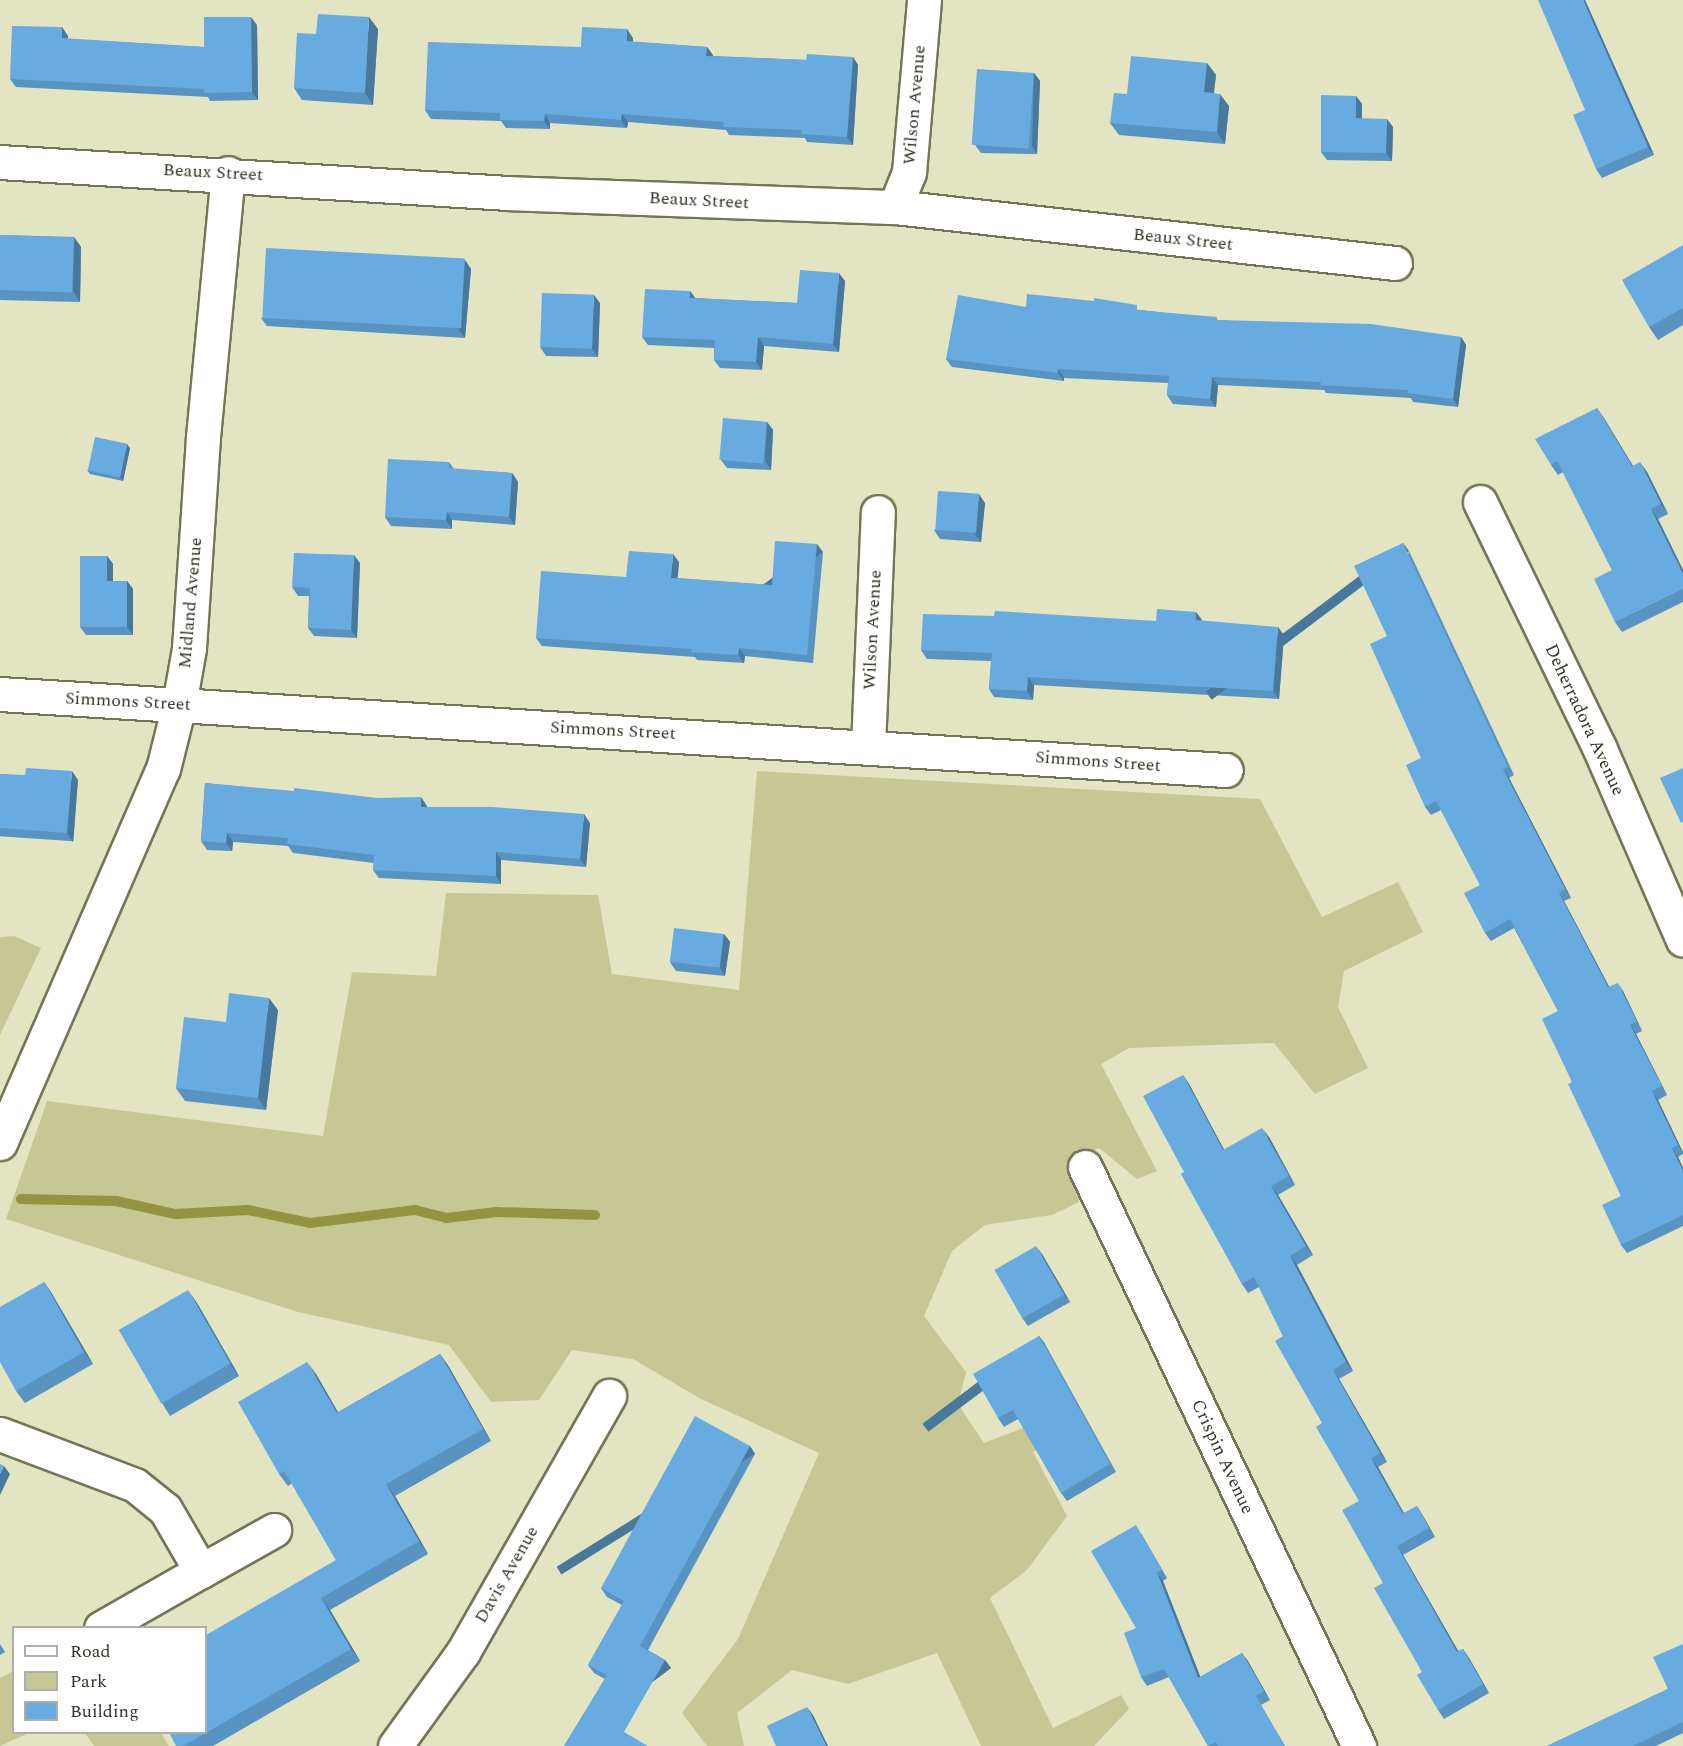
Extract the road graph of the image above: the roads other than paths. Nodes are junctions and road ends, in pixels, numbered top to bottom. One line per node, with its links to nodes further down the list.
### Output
1 (924, 0): 4 (street, Wilson Avenue)
2 (0, 162): 3 (street, Beaux Street)
3 (228, 173): 4 (street, Beaux Street); 9 (street, Midland Avenue)
4 (895, 207): 5 (street, Beaux Street)
5 (1395, 263)
6 (1480, 502): 12 (street, Deherradora Avenue)
7 (878, 512): 10 (street, Wilson Avenue)
8 (0, 694): 9 (street, Simmons Street)
9 (179, 705): 10 (street, Simmons Street); 13 (street, Midland Avenue)
10 (868, 747): 11 (street, Simmons Street)
11 (1226, 770)
12 (1679, 920)
13 (0, 1143)
14 (1085, 1167): 21 (street, Crispin Avenue)
15 (609, 1396): 20 (street, Davis Avenue)
16 (0, 1434): 18 (street)
17 (274, 1530): 18 (street)
18 (201, 1571): 19 (street)
19 (105, 1626)
20 (395, 1746)
21 (1359, 1746)

